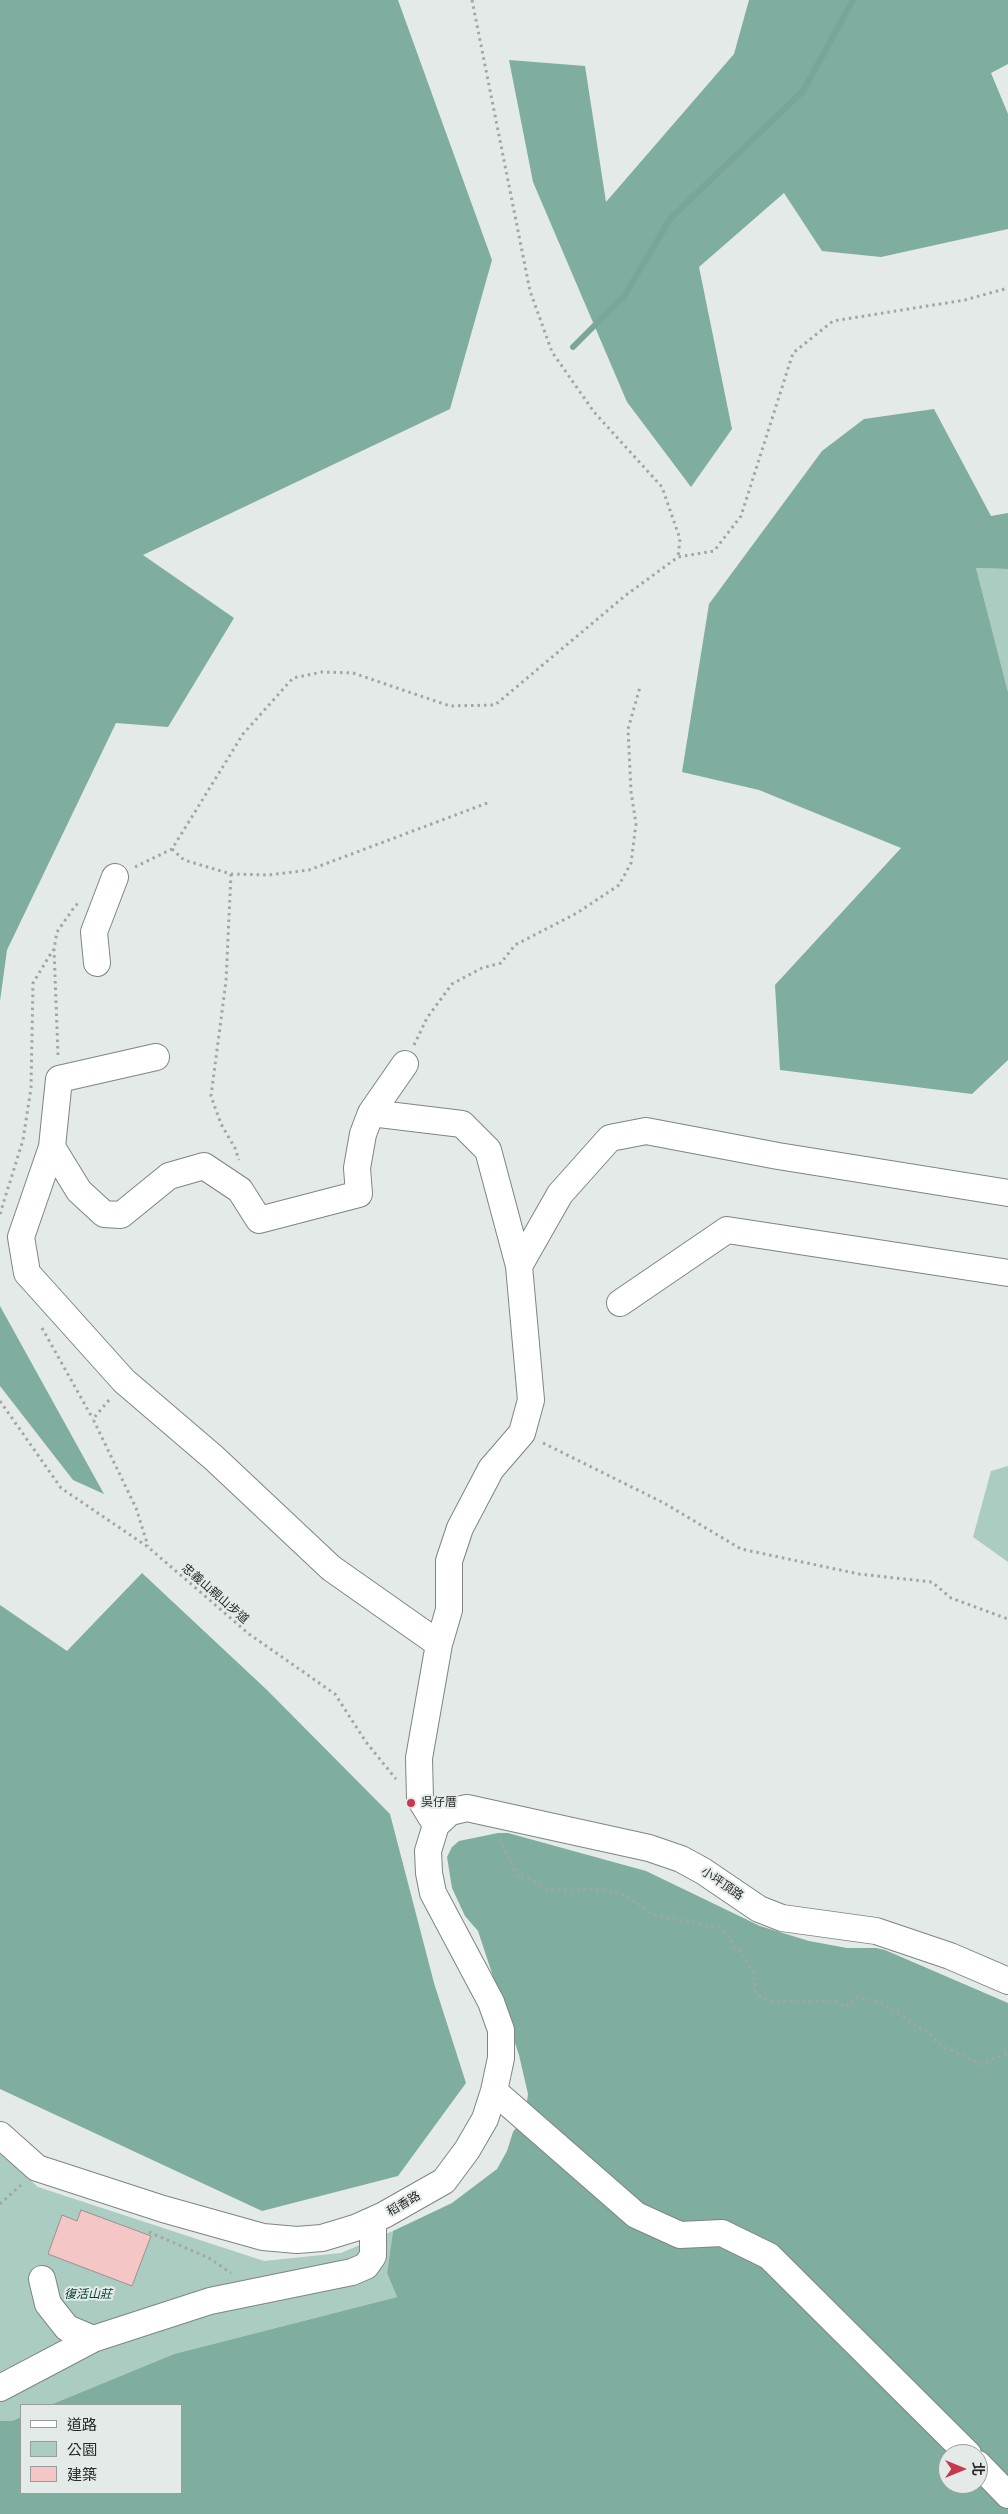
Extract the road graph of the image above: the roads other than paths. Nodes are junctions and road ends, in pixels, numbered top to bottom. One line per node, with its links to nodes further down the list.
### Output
1 (115, 877): 2 (street)
2 (97, 962)
3 (156, 1057): 6 (street)
4 (405, 1064): 5 (street)
5 (371, 1113): 6 (street); 8 (street)
6 (52, 1147): 11 (street)
7 (1008, 1193): 8 (street)
8 (519, 1266): 11 (street)
9 (1008, 1273): 10 (street)
10 (620, 1303)
11 (439, 1644): 12 (street)
12 (436, 1825): 13 (street, 小坪頂路); 14 (street, 稻香路)
13 (1008, 1981)
14 (494, 2091): 16 (street, 稻香路); 20 (street)
15 (0, 2135): 16 (street, 稻香路)
16 (373, 2220): 18 (street)
17 (42, 2280): 18 (street)
18 (93, 2339): 19 (street)
19 (0, 2388)
20 (958, 2444)
21 (988, 2474): 22 (street)
22 (1008, 2495)

